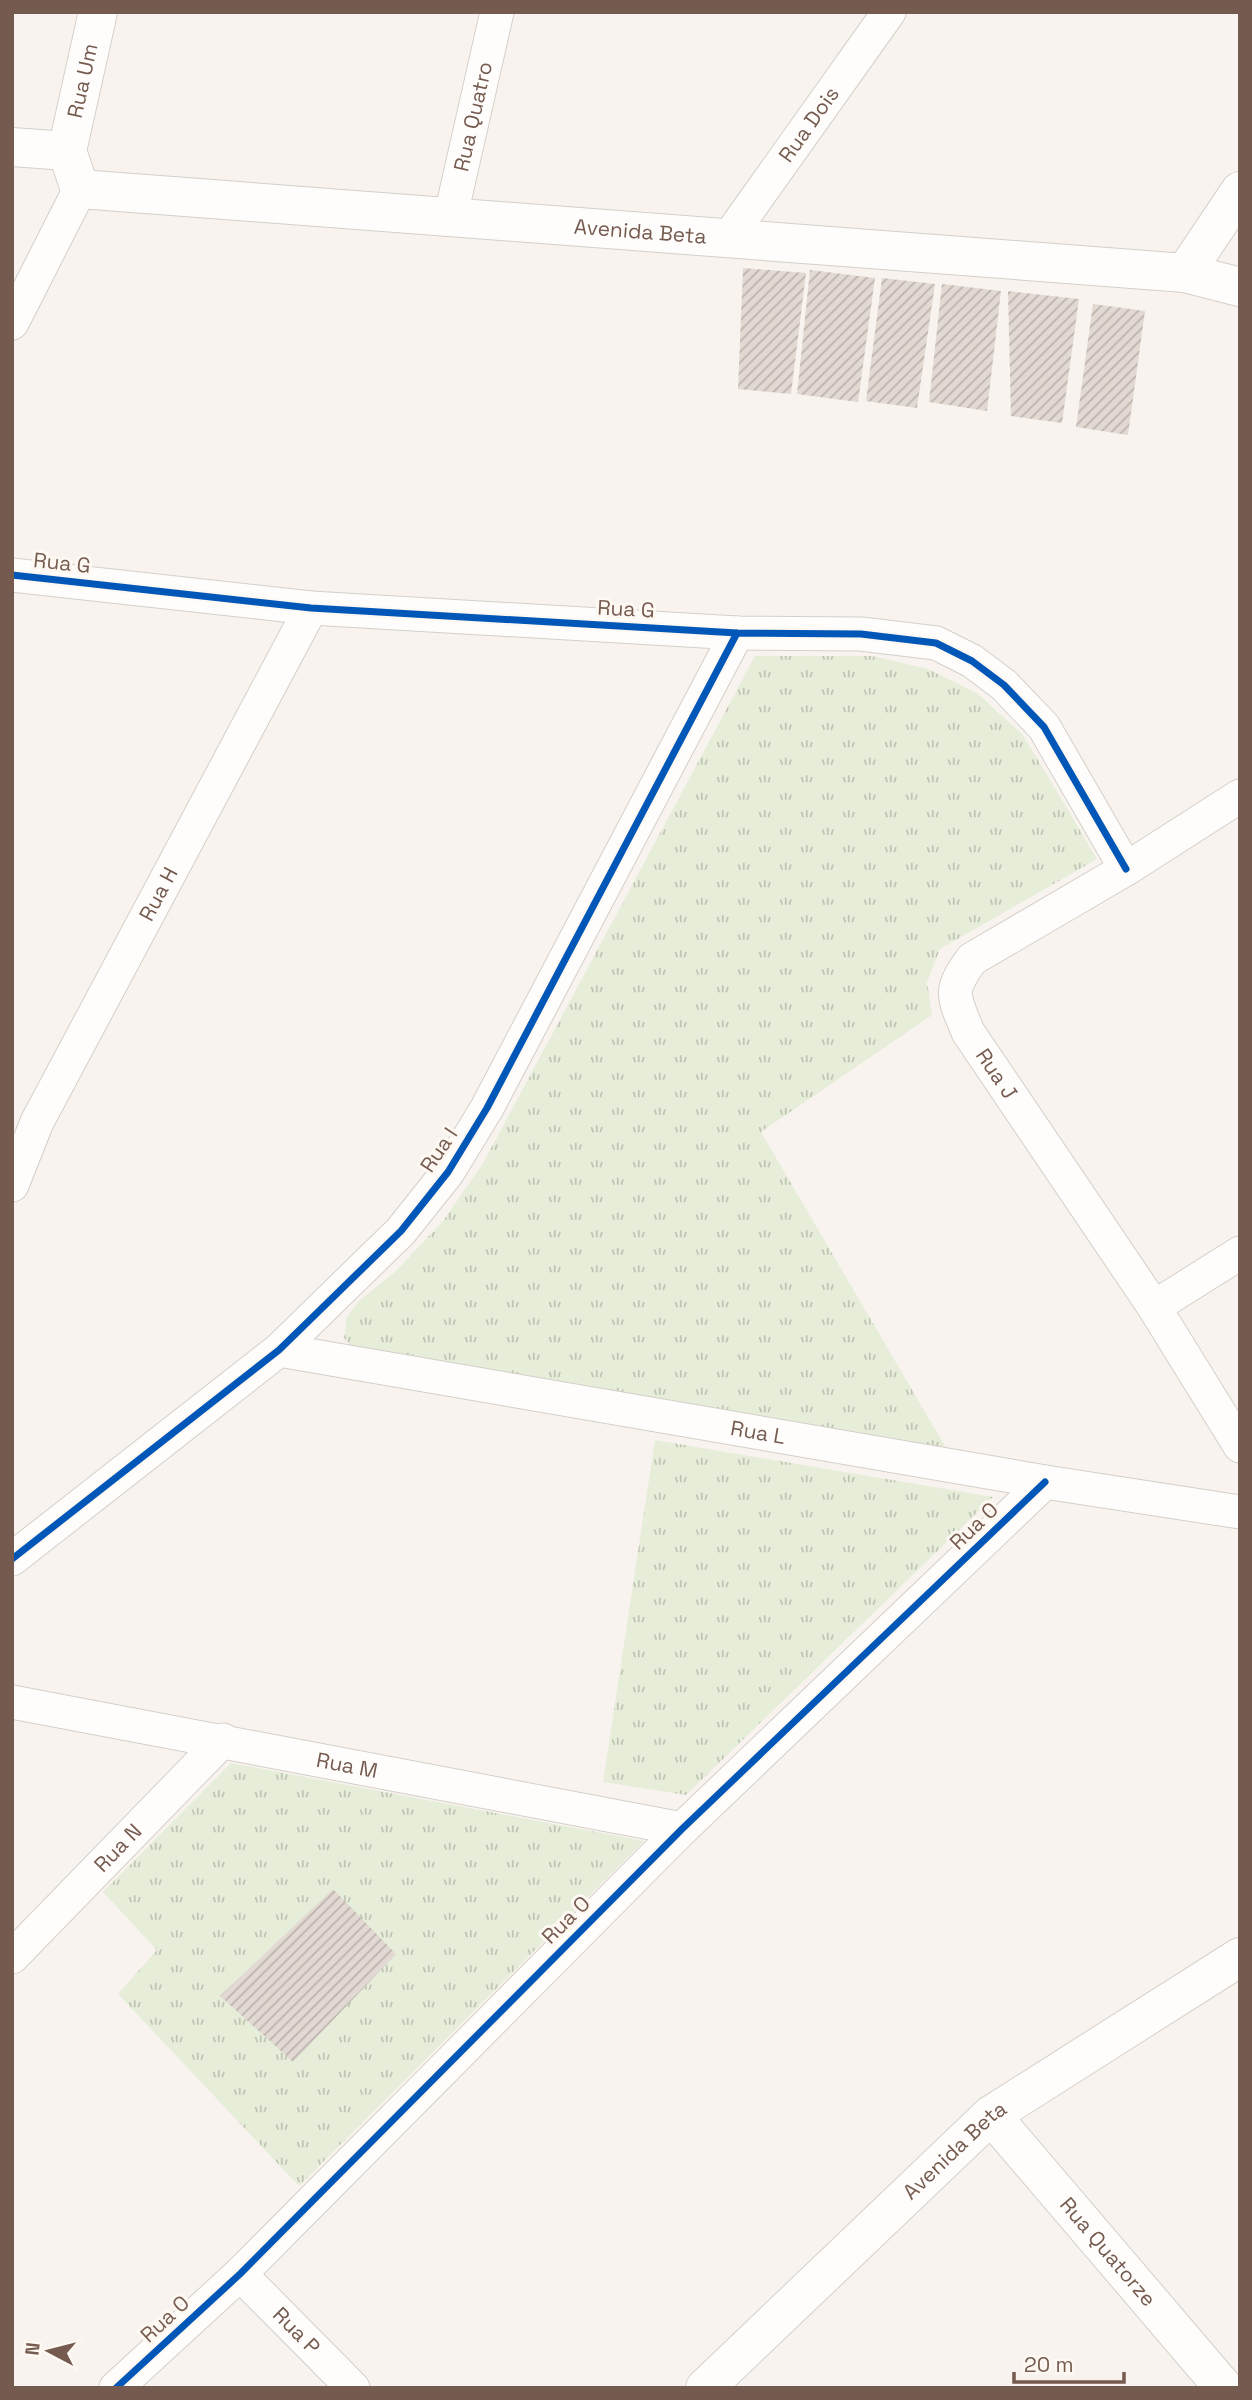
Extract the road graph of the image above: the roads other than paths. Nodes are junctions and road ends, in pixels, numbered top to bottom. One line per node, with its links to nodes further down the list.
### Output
1 (98, 12): 5 (street, Rua Um)
2 (497, 12): 8 (street, Rua Quatro)
3 (889, 12): 9 (street, Rua Dois)
4 (12, 147): 5 (street)
5 (67, 151): 6 (street)
6 (80, 189): 8 (street, Avenida Beta); 12 (street)
7 (1240, 191): 10 (street)
8 (450, 219): 9 (street, Avenida Beta)
9 (729, 237): 10 (street, Avenida Beta)
10 (1185, 273): 11 (street, Avenida Beta)
11 (1240, 287)
12 (12, 323)
13 (12, 575): 14 (street, Rua G)
14 (311, 608): 15 (street, Rua G); 18 (street, Rua H)
15 (737, 633): 17 (street, Rua G); 21 (street, Rua I)
16 (1240, 796): 17 (street, Rua J)
17 (1126, 869): 20 (street, Rua J)
18 (12, 1185)
19 (1240, 1253): 20 (street)
20 (1154, 1307): 22 (street, Rua J)
21 (279, 1350): 23 (street, Rua L); 25 (street, Rua I)
22 (1240, 1446)
23 (1045, 1482): 24 (street, Rua L); 28 (street, Rua O)
24 (1240, 1512)
25 (12, 1559)
26 (12, 1702): 27 (street, Rua M)
27 (223, 1740): 28 (street, Rua M); 29 (street, Rua N)
28 (681, 1829): 32 (street, Rua O)
29 (12, 1957)
30 (1240, 1957): 31 (street, Avenida Beta)
31 (991, 2115): 35 (street, Avenida Beta); 36 (street, Rua Quatorze)
32 (240, 2274): 33 (street, Rua O); 34 (street, Rua P)
33 (116, 2388)
34 (353, 2388)
35 (705, 2388)
36 (1224, 2388)

